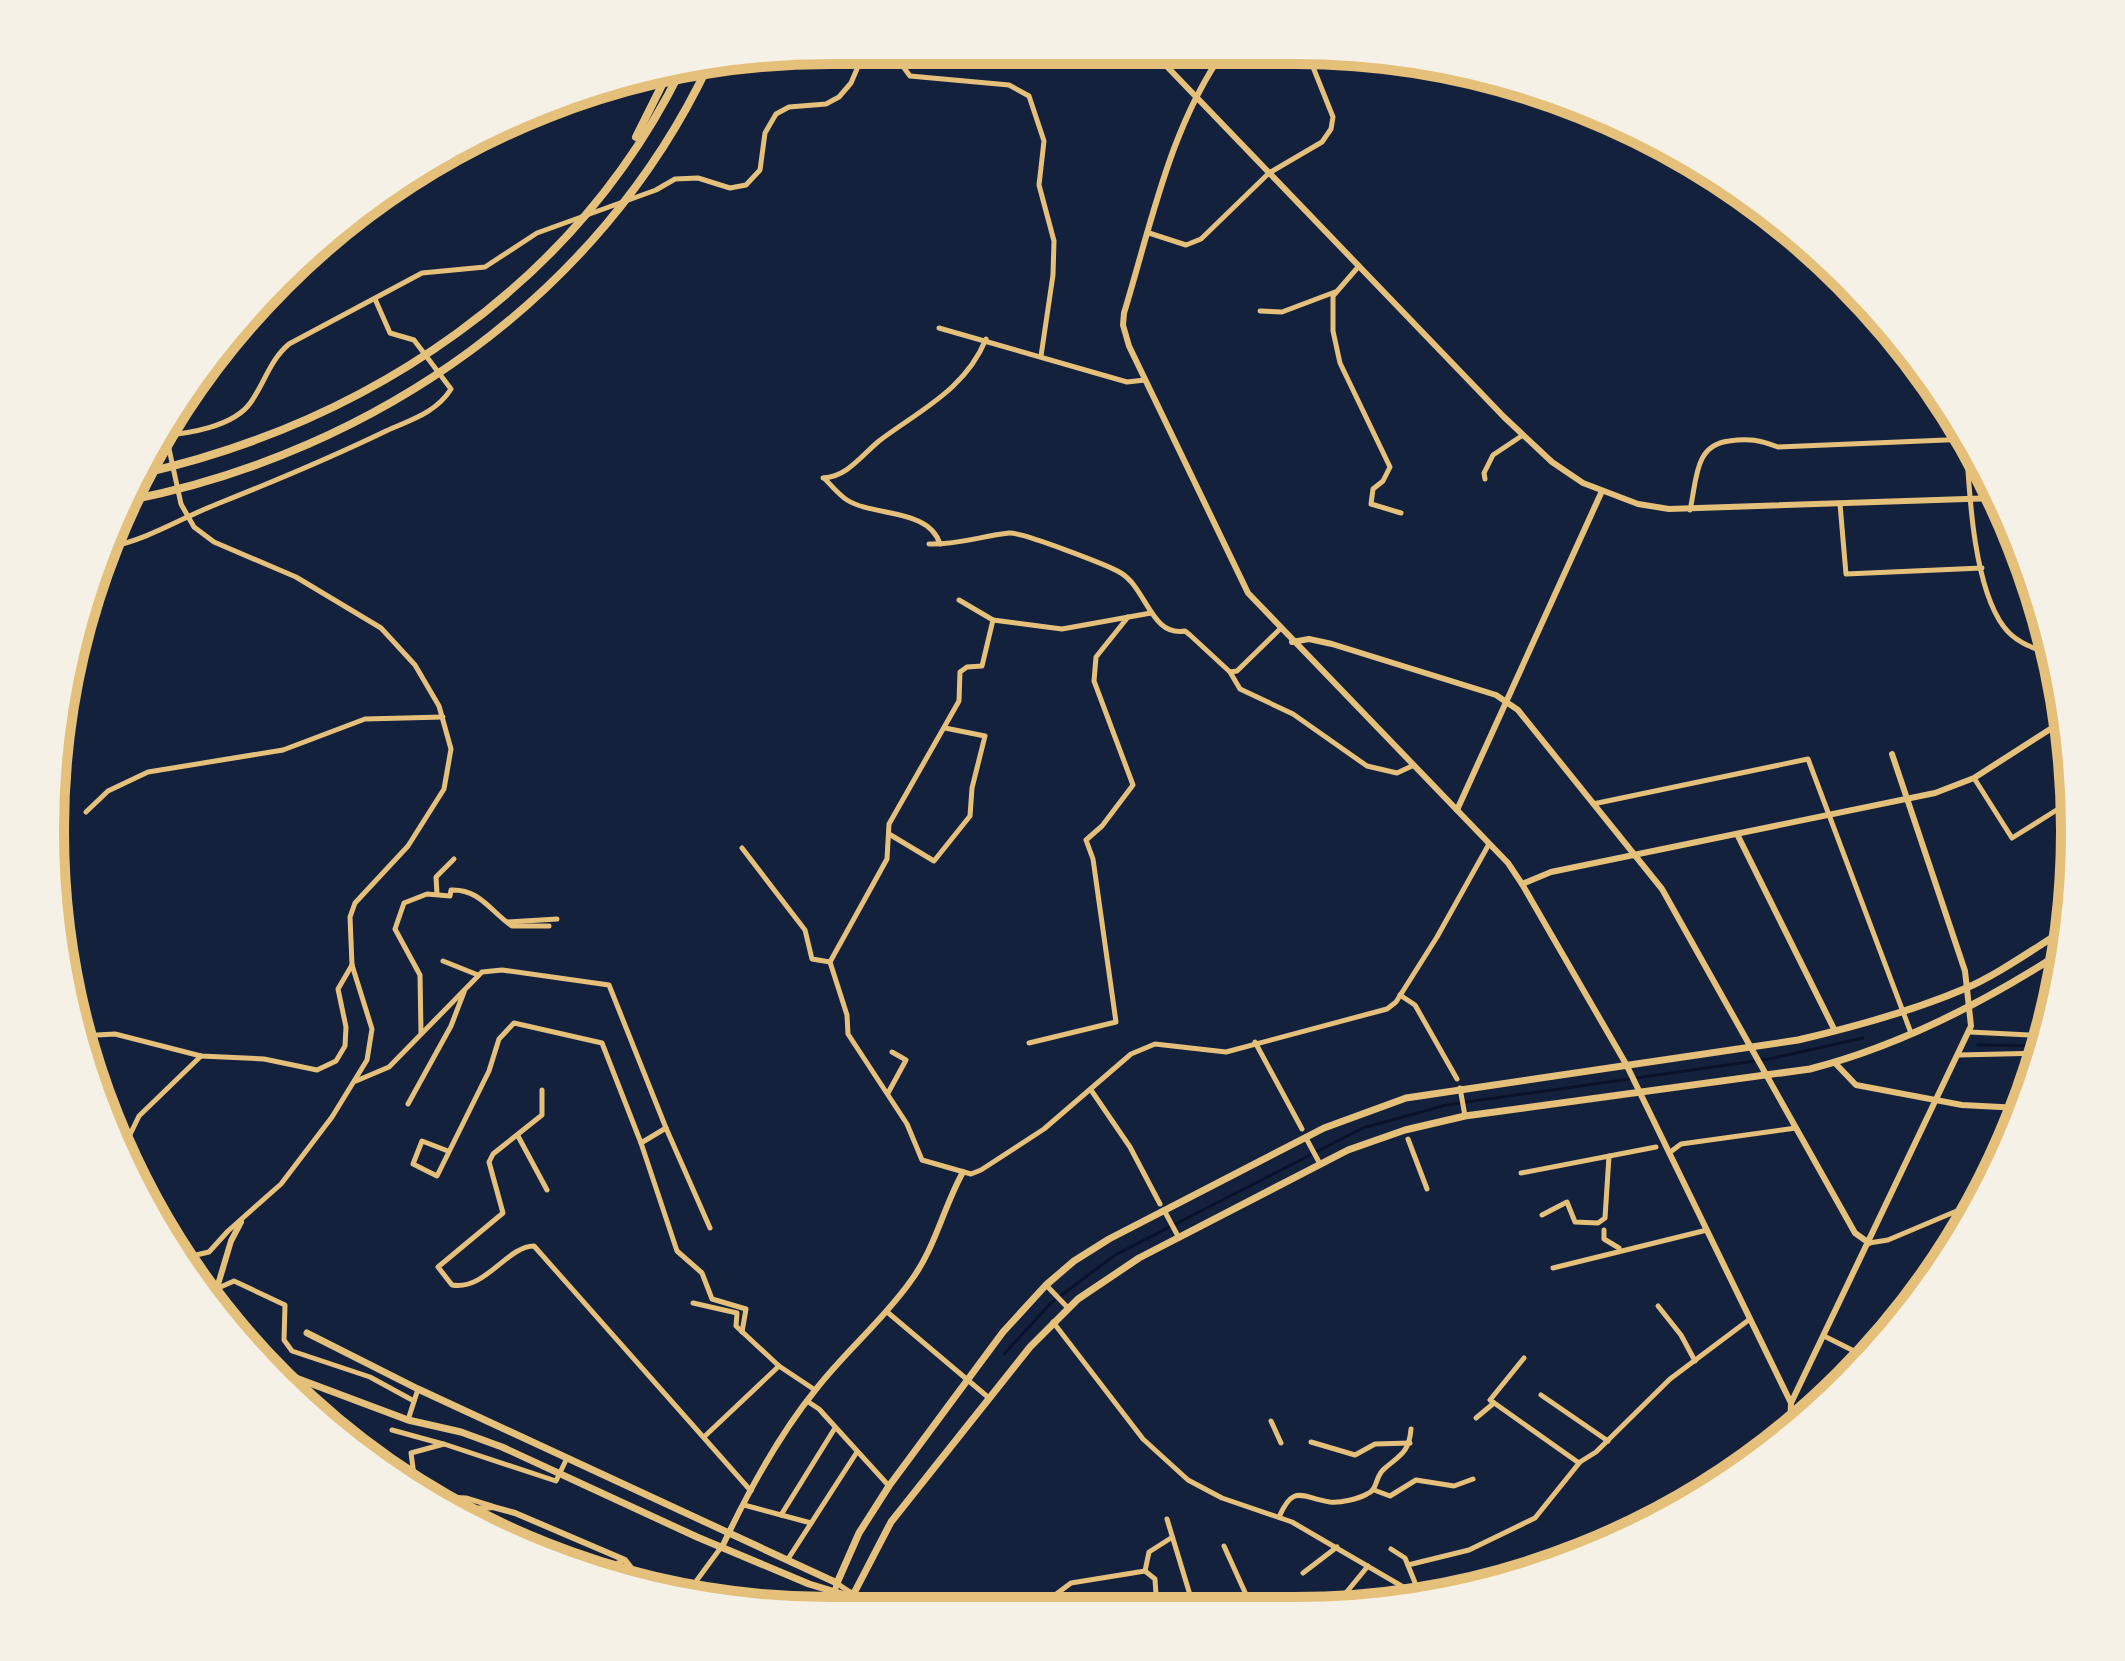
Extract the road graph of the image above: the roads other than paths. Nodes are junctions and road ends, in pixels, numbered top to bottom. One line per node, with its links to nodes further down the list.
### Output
1 (860, 64): 15 (street)
2 (901, 64): 19 (street)
3 (1165, 64): 9 (street)
4 (1215, 64): 9 (street)
5 (1312, 65): 10 (street)
6 (703, 75): 29 (highway)
7 (674, 80): 11 (highway)
8 (663, 83): 11 (highway)
9 (1195, 95): 10 (street); 12 (street)
10 (1269, 173): 12 (street); 13 (street)
11 (614, 176): 26 (highway)
12 (1149, 233): 20 (street)
13 (1359, 266): 14 (street); 22 (street)
14 (1335, 292): 16 (street); 34 (street)
15 (375, 299): 21 (street); 35 (street)
16 (1260, 311)
17 (939, 328): 18 (street)
18 (986, 339): 19 (street); 38 (street)
19 (1041, 356): 20 (street)
20 (1145, 380): 44 (street)
21 (176, 432)
22 (1523, 435): 27 (street); 28 (street)
23 (1953, 440): 33 (street)
24 (168, 446): 35 (street)
25 (1968, 466): 31 (street)
26 (154, 470)
27 (1485, 479)
28 (1602, 491): 33 (street); 48 (street)
29 (140, 498)
30 (1985, 498): 31 (street)
31 (1969, 499): 32 (street); 39 (street)
32 (1840, 504): 33 (street); 39 (street)
33 (1690, 510)
34 (1401, 513)
35 (187, 519): 36 (street); 49 (street)
36 (120, 543)
37 (929, 544): 38 (street)
38 (940, 544): 41 (street)
39 (1982, 568): 46 (street)
40 (959, 600): 43 (street)
41 (1151, 613): 42 (street); 47 (street)
42 (1128, 617): 43 (street); 90 (street)
43 (993, 620): 51 (street)
44 (1280, 629): 45 (street); 47 (street)
45 (1292, 642): 48 (street); 53 (street)
46 (2039, 650)
47 (1230, 672): 53 (street)
48 (1508, 701): 56 (street); 58 (street)
49 (443, 717): 59 (street); 76 (street)
50 (2054, 727): 54 (street)
51 (945, 728): 61 (street); 61 (street)
52 (1892, 754): 55 (street)
53 (1412, 766): 58 (street)
54 (1974, 778): 55 (street); 57 (street)
55 (1908, 800): 60 (street); 78 (street)
56 (1593, 804): 60 (street); 65 (street)
57 (2060, 808)
58 (1457, 810): 63 (street)
59 (86, 812)
60 (1829, 815): 62 (street); 82 (street)
61 (888, 834): 75 (street)
62 (1737, 834): 65 (street); 83 (street)
63 (1489, 844): 67 (street); 80 (street)
64 (742, 848): 75 (street)
65 (1634, 855): 67 (street); 91 (street)
66 (454, 859): 68 (street)
67 (1522, 884): 97 (street)
68 (437, 894): 70 (street); 86 (street)
69 (557, 919): 70 (street)
70 (506, 922): 71 (street)
71 (549, 926)
72 (2053, 937): 78 (main road)
73 (2049, 959): 81 (main road)
74 (443, 961): 77 (street)
75 (830, 962): 104 (street)
76 (352, 965): 95 (street); 99 (street)
77 (479, 975): 79 (street); 109 (street)
78 (1966, 988): 81 (street); 82 (main road)
79 (464, 991): 86 (street); 106 (street)
80 (1400, 995): 89 (street); 100 (street)
81 (1970, 1006): 84 (street); 85 (main road)
82 (1903, 1012): 83 (main road); 85 (street)
83 (1835, 1031): 91 (main road)
84 (1970, 1032): 88 (street); 94 (street)
85 (1911, 1033): 96 (main road)
86 (421, 1034): 99 (street)
87 (92, 1035): 95 (street)
88 (2033, 1036)
89 (1255, 1042): 103 (street); 111 (street)
90 (1029, 1043)
91 (1752, 1050): 97 (main road); 98 (street)
92 (892, 1052): 104 (street)
93 (2027, 1053): 94 (street)
94 (1959, 1055): 105 (street)
95 (201, 1056): 113 (street)
96 (1835, 1063): 98 (main road); 105 (street)
97 (1626, 1064): 100 (main road); 101 (street)
98 (1764, 1072): 101 (main road); 110 (street)
99 (355, 1081): 129 (street)
100 (1460, 1087): 108 (street); 115 (main road)
101 (1637, 1087): 108 (main road); 119 (street)
102 (542, 1090): 112 (street)
103 (1091, 1090): 122 (street); 127 (street)
104 (888, 1093): 122 (street)
105 (1939, 1100): 107 (street); 134 (street)
106 (408, 1104)
107 (2009, 1108)
108 (1465, 1112): 121 (main road)
109 (666, 1128): 116 (street); 130 (street)
110 (1796, 1128): 119 (street); 134 (street)
111 (1302, 1129)
112 (518, 1136): 125 (street); 170 (street)
113 (128, 1138)
114 (1408, 1139): 124 (street)
115 (1308, 1141): 121 (street); 127 (main road)
116 (641, 1143): 118 (street); 146 (street)
117 (1656, 1147): 120 (street)
118 (448, 1151): 118 (street)
119 (1669, 1153): 132 (street)
120 (1609, 1156): 123 (street); 128 (street)
121 (1319, 1162): 133 (main road)
122 (963, 1172): 143 (street)
123 (1521, 1173)
124 (1427, 1189)
125 (547, 1190)
126 (1961, 1209): 134 (street)
127 (1164, 1211): 133 (street); 138 (main road)
128 (1542, 1215)
129 (241, 1222): 136 (street); 139 (street)
130 (710, 1228)
131 (1604, 1230): 135 (street)
132 (1707, 1230): 135 (street); 144 (street)
133 (1178, 1236): 141 (main road)
134 (1869, 1243): 148 (street)
135 (1620, 1249): 137 (street)
136 (193, 1256)
137 (1553, 1268)
138 (1046, 1285): 141 (street); 154 (main road)
139 (216, 1289): 159 (street)
140 (693, 1303): 146 (street)
141 (1065, 1305): 145 (main road)
142 (1658, 1306): 151 (street)
143 (885, 1310): 154 (street); 156 (street)
144 (1750, 1319): 151 (street); 162 (street)
145 (1053, 1322): 158 (main road); 190 (street)
146 (742, 1332): 152 (street)
147 (307, 1333): 155 (main road)
148 (1824, 1336): 149 (street); 162 (street)
149 (1856, 1352)
150 (1524, 1358): 161 (street)
151 (1695, 1361): 171 (street)
152 (779, 1366): 156 (street); 170 (street)
153 (296, 1378): 165 (main road)
154 (968, 1383): 158 (street); 182 (main road)
155 (418, 1389): 159 (street); 177 (main road)
156 (815, 1390): 160 (street)
157 (1541, 1395): 171 (street)
158 (989, 1398): 214 (main road)
159 (414, 1401): 165 (street)
160 (807, 1401): 167 (street); 184 (street)
161 (1494, 1403): 164 (street); 178 (street)
162 (1791, 1403): 163 (street)
163 (1790, 1415)
164 (1476, 1418)
165 (408, 1420): 180 (main road)
166 (1271, 1421): 173 (street)
167 (835, 1428): 176 (street); 189 (street)
168 (1411, 1429): 174 (street)
169 (392, 1430): 175 (street)
170 (705, 1436): 184 (street)
171 (1608, 1441): 178 (street)
172 (1311, 1442): 174 (street)
173 (1281, 1443)
174 (1410, 1443): 183 (street)
175 (444, 1444): 179 (street); 180 (street)
176 (857, 1452): 182 (street); 192 (street)
177 (567, 1458): 180 (street); 193 (main road)
178 (1579, 1463): 202 (street)
179 (414, 1473)
180 (560, 1473): 195 (main road)
181 (1473, 1479): 183 (street)
182 (889, 1486): 207 (main road)
183 (1374, 1490): 190 (street)
184 (751, 1491): 186 (street)
185 (453, 1497): 187 (street)
186 (744, 1505): 189 (street); 193 (street)
187 (493, 1507): 188 (street); 200 (street)
188 (474, 1509)
189 (781, 1515): 192 (street)
190 (1279, 1517): 197 (street)
191 (1167, 1519): 194 (street)
192 (811, 1523): 199 (street)
193 (729, 1531): 195 (street); 199 (main road)
194 (1171, 1537): 205 (street); 217 (street)
195 (723, 1545): 208 (street); 211 (main road)
196 (1224, 1546): 218 (street)
197 (1337, 1547): 203 (street); 206 (street)
198 (1391, 1549): 202 (street)
199 (788, 1559): 207 (main road)
200 (625, 1560): 201 (street); 204 (street)
201 (614, 1565)
202 (1408, 1565): 209 (street)
203 (1368, 1566): 210 (street); 212 (street)
204 (634, 1571)
205 (1145, 1571): 215 (street); 216 (street)
206 (1303, 1573)
207 (837, 1583): 211 (street); 214 (street)
208 (696, 1584)
209 (1415, 1587)
210 (1406, 1588)
211 (834, 1593): 213 (street); 214 (main road)
212 (1344, 1595)
213 (833, 1597)
214 (852, 1597)
215 (1052, 1597)
216 (1156, 1597)
217 (1190, 1597)
218 (1247, 1597)

